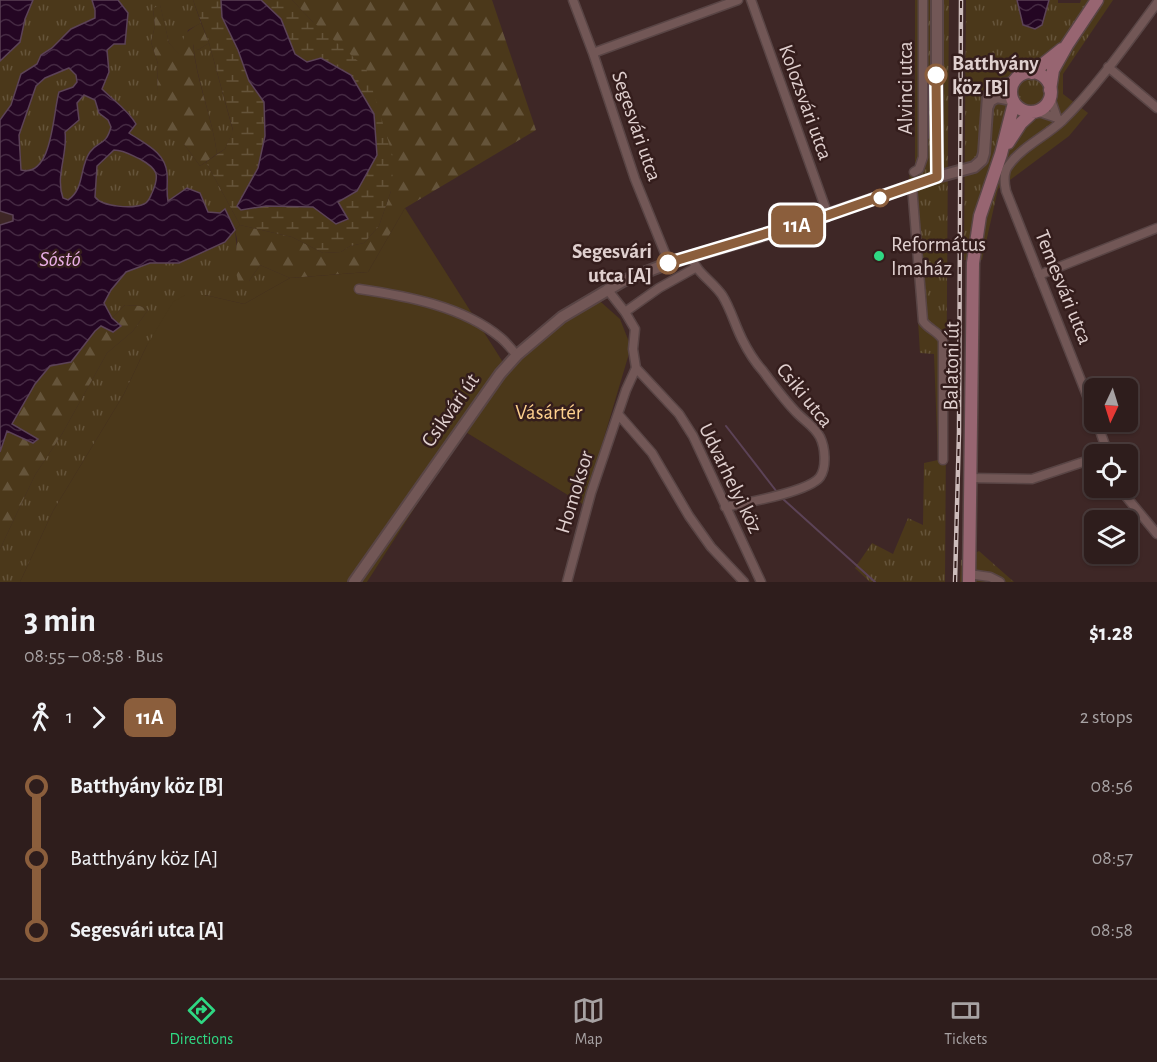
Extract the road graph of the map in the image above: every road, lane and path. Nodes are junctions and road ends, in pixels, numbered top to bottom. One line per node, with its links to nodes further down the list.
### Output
1 (573, 0): 9 (street, Segesvári utca)
2 (738, 0): 9 (street)
3 (751, 0): 23 (street, Kolozsvári utca)
4 (923, 0): 20 (street, Alvinci utca)
5 (937, 0): 21 (street)
6 (1097, 0): 8 (main road)
7 (1157, 3): 10 (street)
8 (1067, 45): 11 (main road); 13 (main road)
9 (593, 53): 26 (street, Segesvári utca)
10 (1108, 67): 16 (street); 18 (street)
11 (1032, 73): 12 (main road); 13 (main road)
12 (1013, 83): 14 (main road); 15 (street)
13 (1050, 94): 17 (main road); 18 (street)
14 (1013, 101): 15 (street); 17 (main road); 19 (main road, Balatoni út)
15 (988, 106): 21 (street, Csikvári út)
16 (1157, 108)
17 (1034, 112): 18 (street); 19 (main road, Balatoni út)
18 (1059, 119): 28 (street, Temesvári utca)
19 (1001, 154): 38 (main road, Balatoni út)
20 (914, 172)
21 (937, 177): 22 (street, Csikvári út)
22 (912, 186): 23 (street, Csikvári út); 36 (street)
23 (828, 215): 25 (street, Csikvári út)
24 (1157, 228): 28 (street)
25 (691, 257): 26 (street, Csikvári út); 27 (street, Csiki utca)
26 (669, 263): 30 (street, Csikvári út)
27 (695, 268): 31 (street); 40 (street, Csiki utca)
28 (1039, 275): 34 (street, Temesvári utca)
29 (359, 289): 32 (street)
30 (607, 289): 31 (street, Homoksor); 32 (street, Csikvári út)
31 (625, 312): 33 (street, Homoksor)
32 (517, 355): 43 (street, Csikvári út)
33 (636, 368): 35 (street, Homoksor); 40 (street, Udvarhelyi köz)
34 (1084, 388)
35 (618, 414): 44 (street, Homoksor); 45 (street)
36 (943, 460)
37 (1084, 462): 38 (street)
38 (971, 477): 42 (main road, Balatoni út)
39 (1127, 498): 41 (street)
40 (725, 507): 46 (street, Udvarhelyi köz)
41 (1157, 534)
42 (969, 578): 47 (street)
43 (354, 582)
44 (567, 582)
45 (744, 582)
46 (761, 582)
47 (1000, 582)

